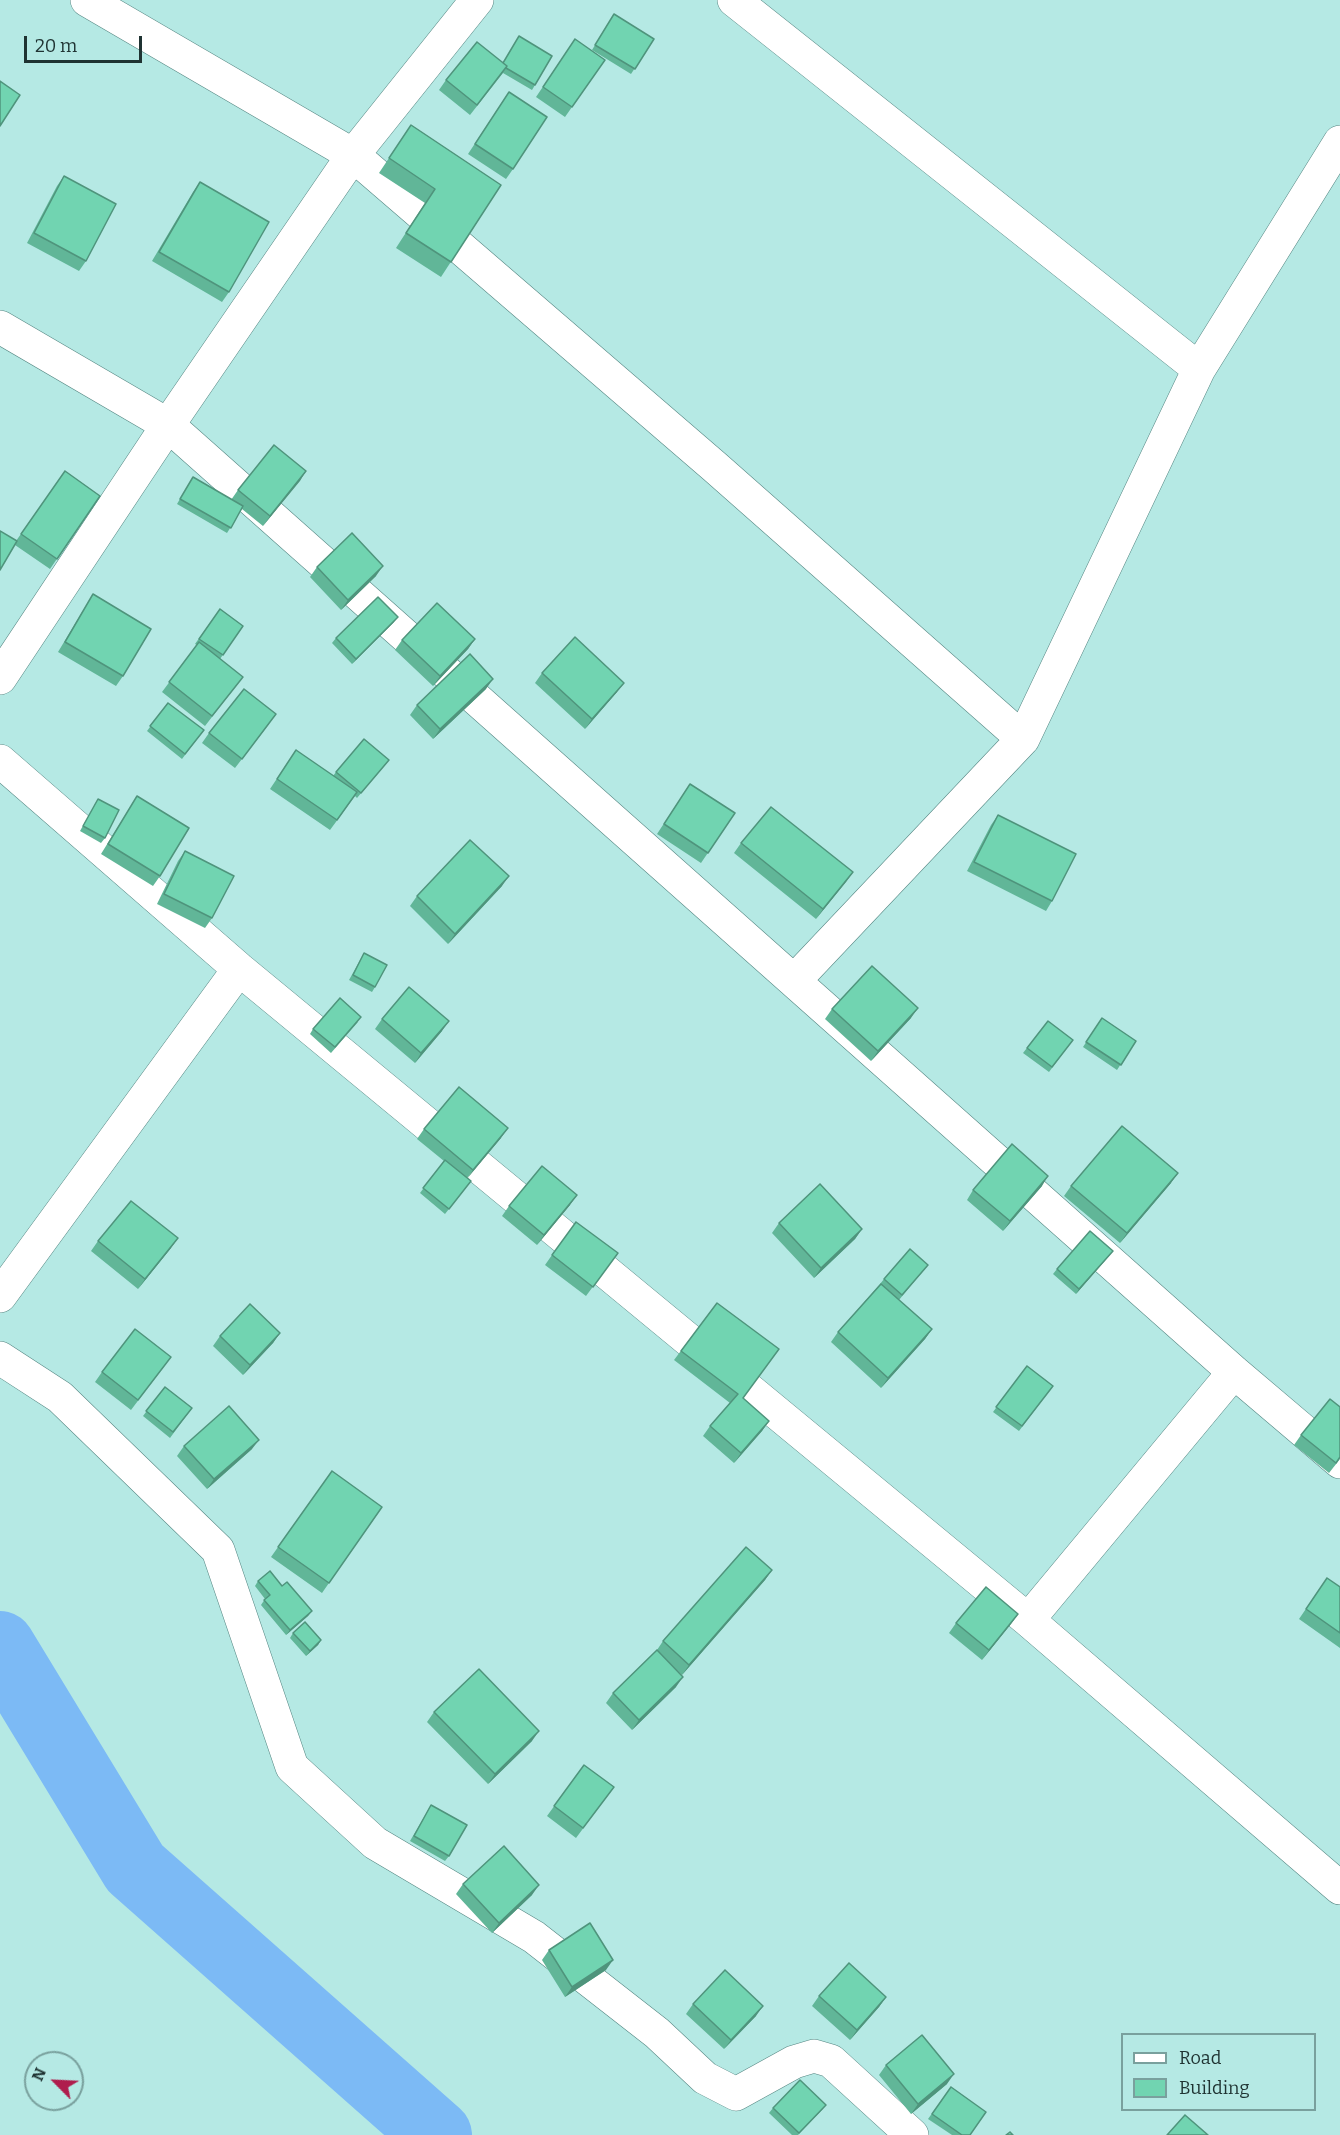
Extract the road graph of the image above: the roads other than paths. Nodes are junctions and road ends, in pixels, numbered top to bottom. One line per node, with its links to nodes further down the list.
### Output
1 (87, 0): 5 (street)
2 (477, 0): 5 (street)
3 (734, 0): 7 (street)
4 (1340, 142): 7 (street)
5 (353, 155): 8 (street); 10 (street)
6 (0, 327): 8 (street)
7 (1199, 369): 10 (street)
8 (168, 425): 9 (street); 13 (street)
9 (0, 678)
10 (1023, 739): 13 (street)
11 (0, 761): 12 (street)
12 (239, 969): 14 (street); 18 (street)
13 (794, 981): 16 (street)
14 (0, 1296)
15 (0, 1358): 20 (street)
16 (1234, 1372): 17 (street); 18 (street)
17 (1340, 1462)
18 (1028, 1620): 19 (street)
19 (1340, 1888)
20 (912, 2135)

